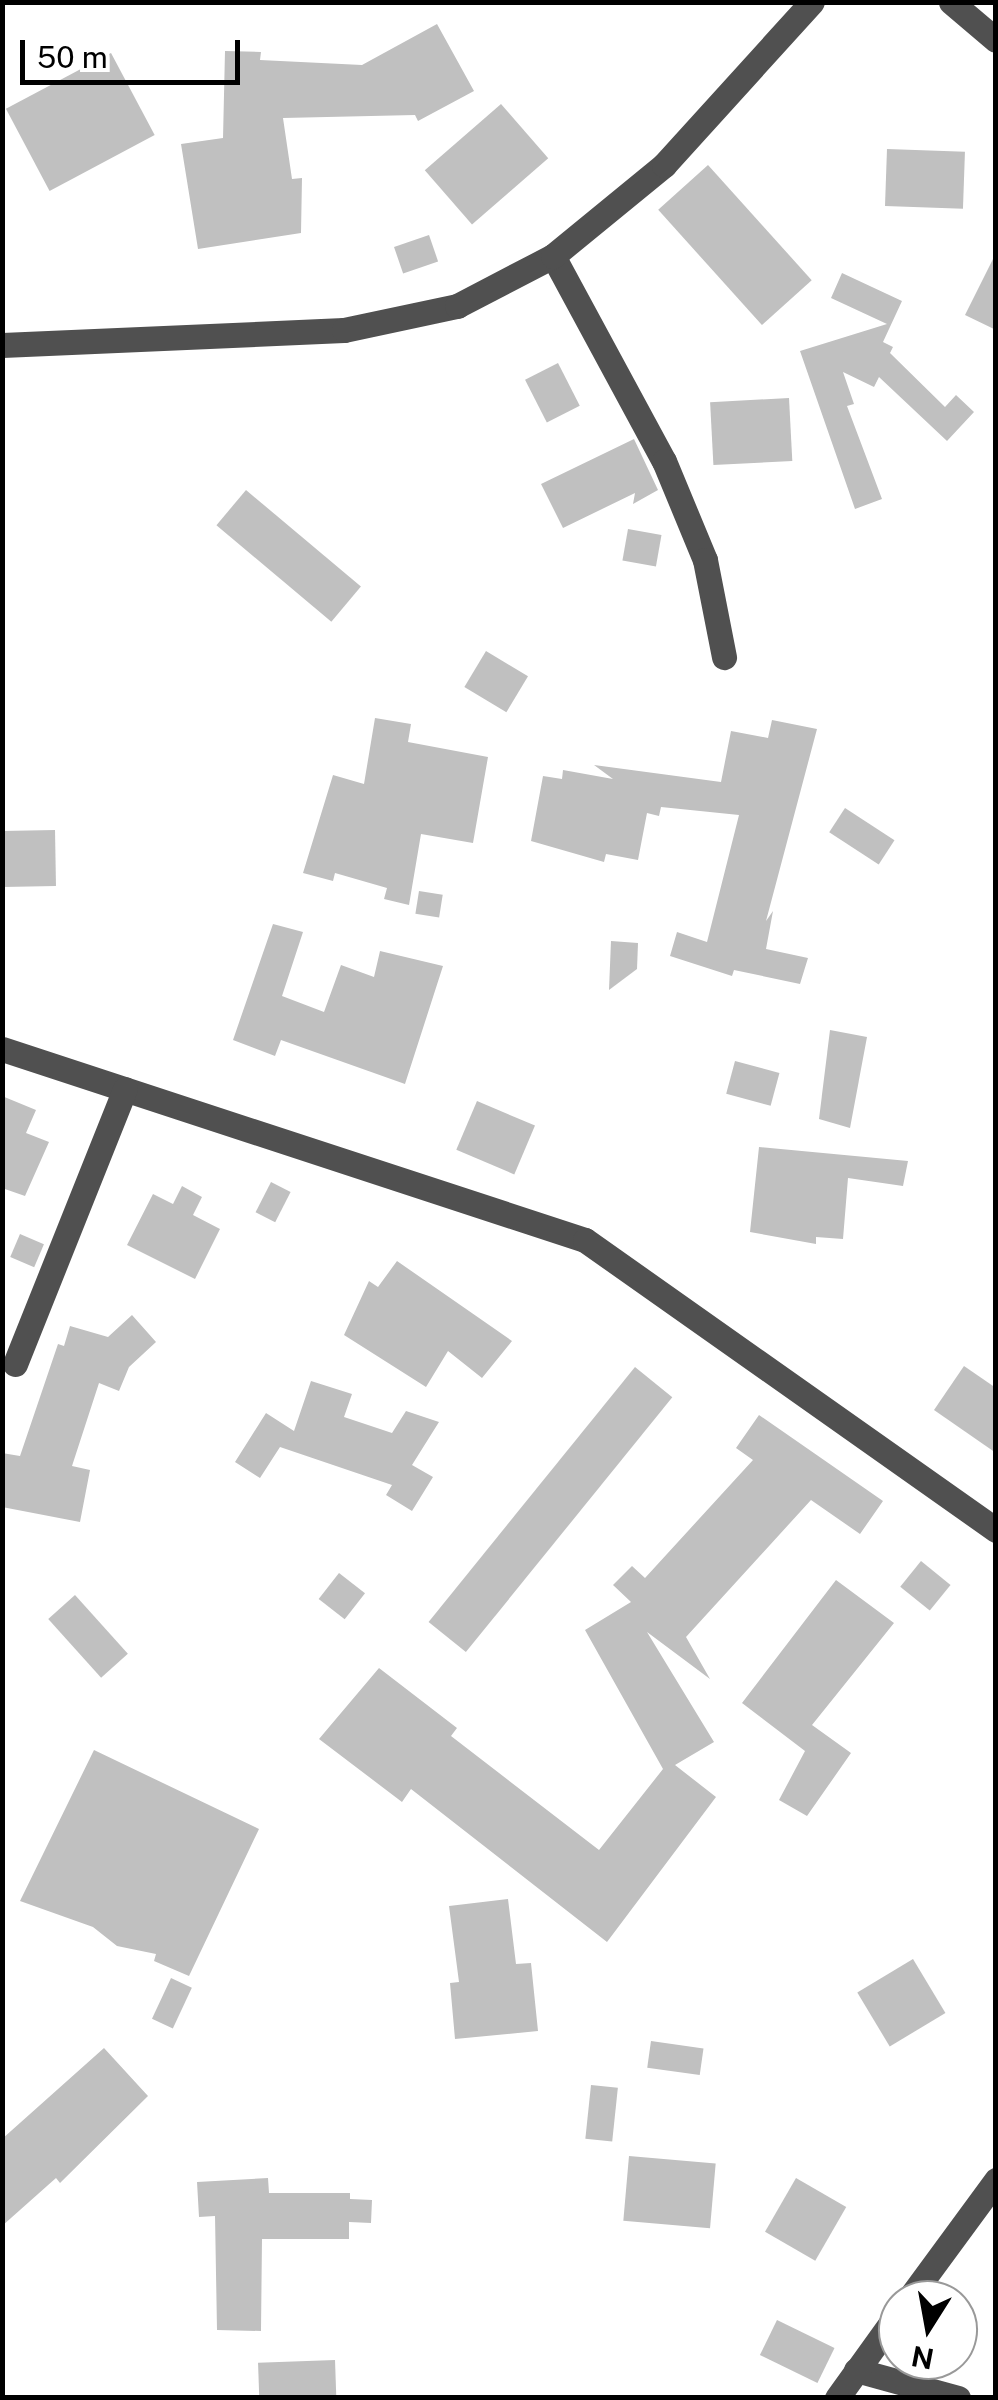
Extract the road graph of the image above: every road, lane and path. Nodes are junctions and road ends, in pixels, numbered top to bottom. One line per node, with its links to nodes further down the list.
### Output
1 (812, 2): 4 (street)
2 (950, 2): 3 (street)
3 (996, 40)
4 (553, 256): 5 (street); 6 (street)
5 (2, 345)
6 (724, 657)
7 (2, 1048): 8 (street)
8 (125, 1089): 9 (street); 10 (street)
9 (16, 1364)
10 (996, 1530)
11 (996, 2180): 12 (street)
12 (923, 2280)
13 (878, 2340): 14 (street)
14 (856, 2370): 15 (street); 16 (street)
15 (837, 2398)
16 (958, 2398)

